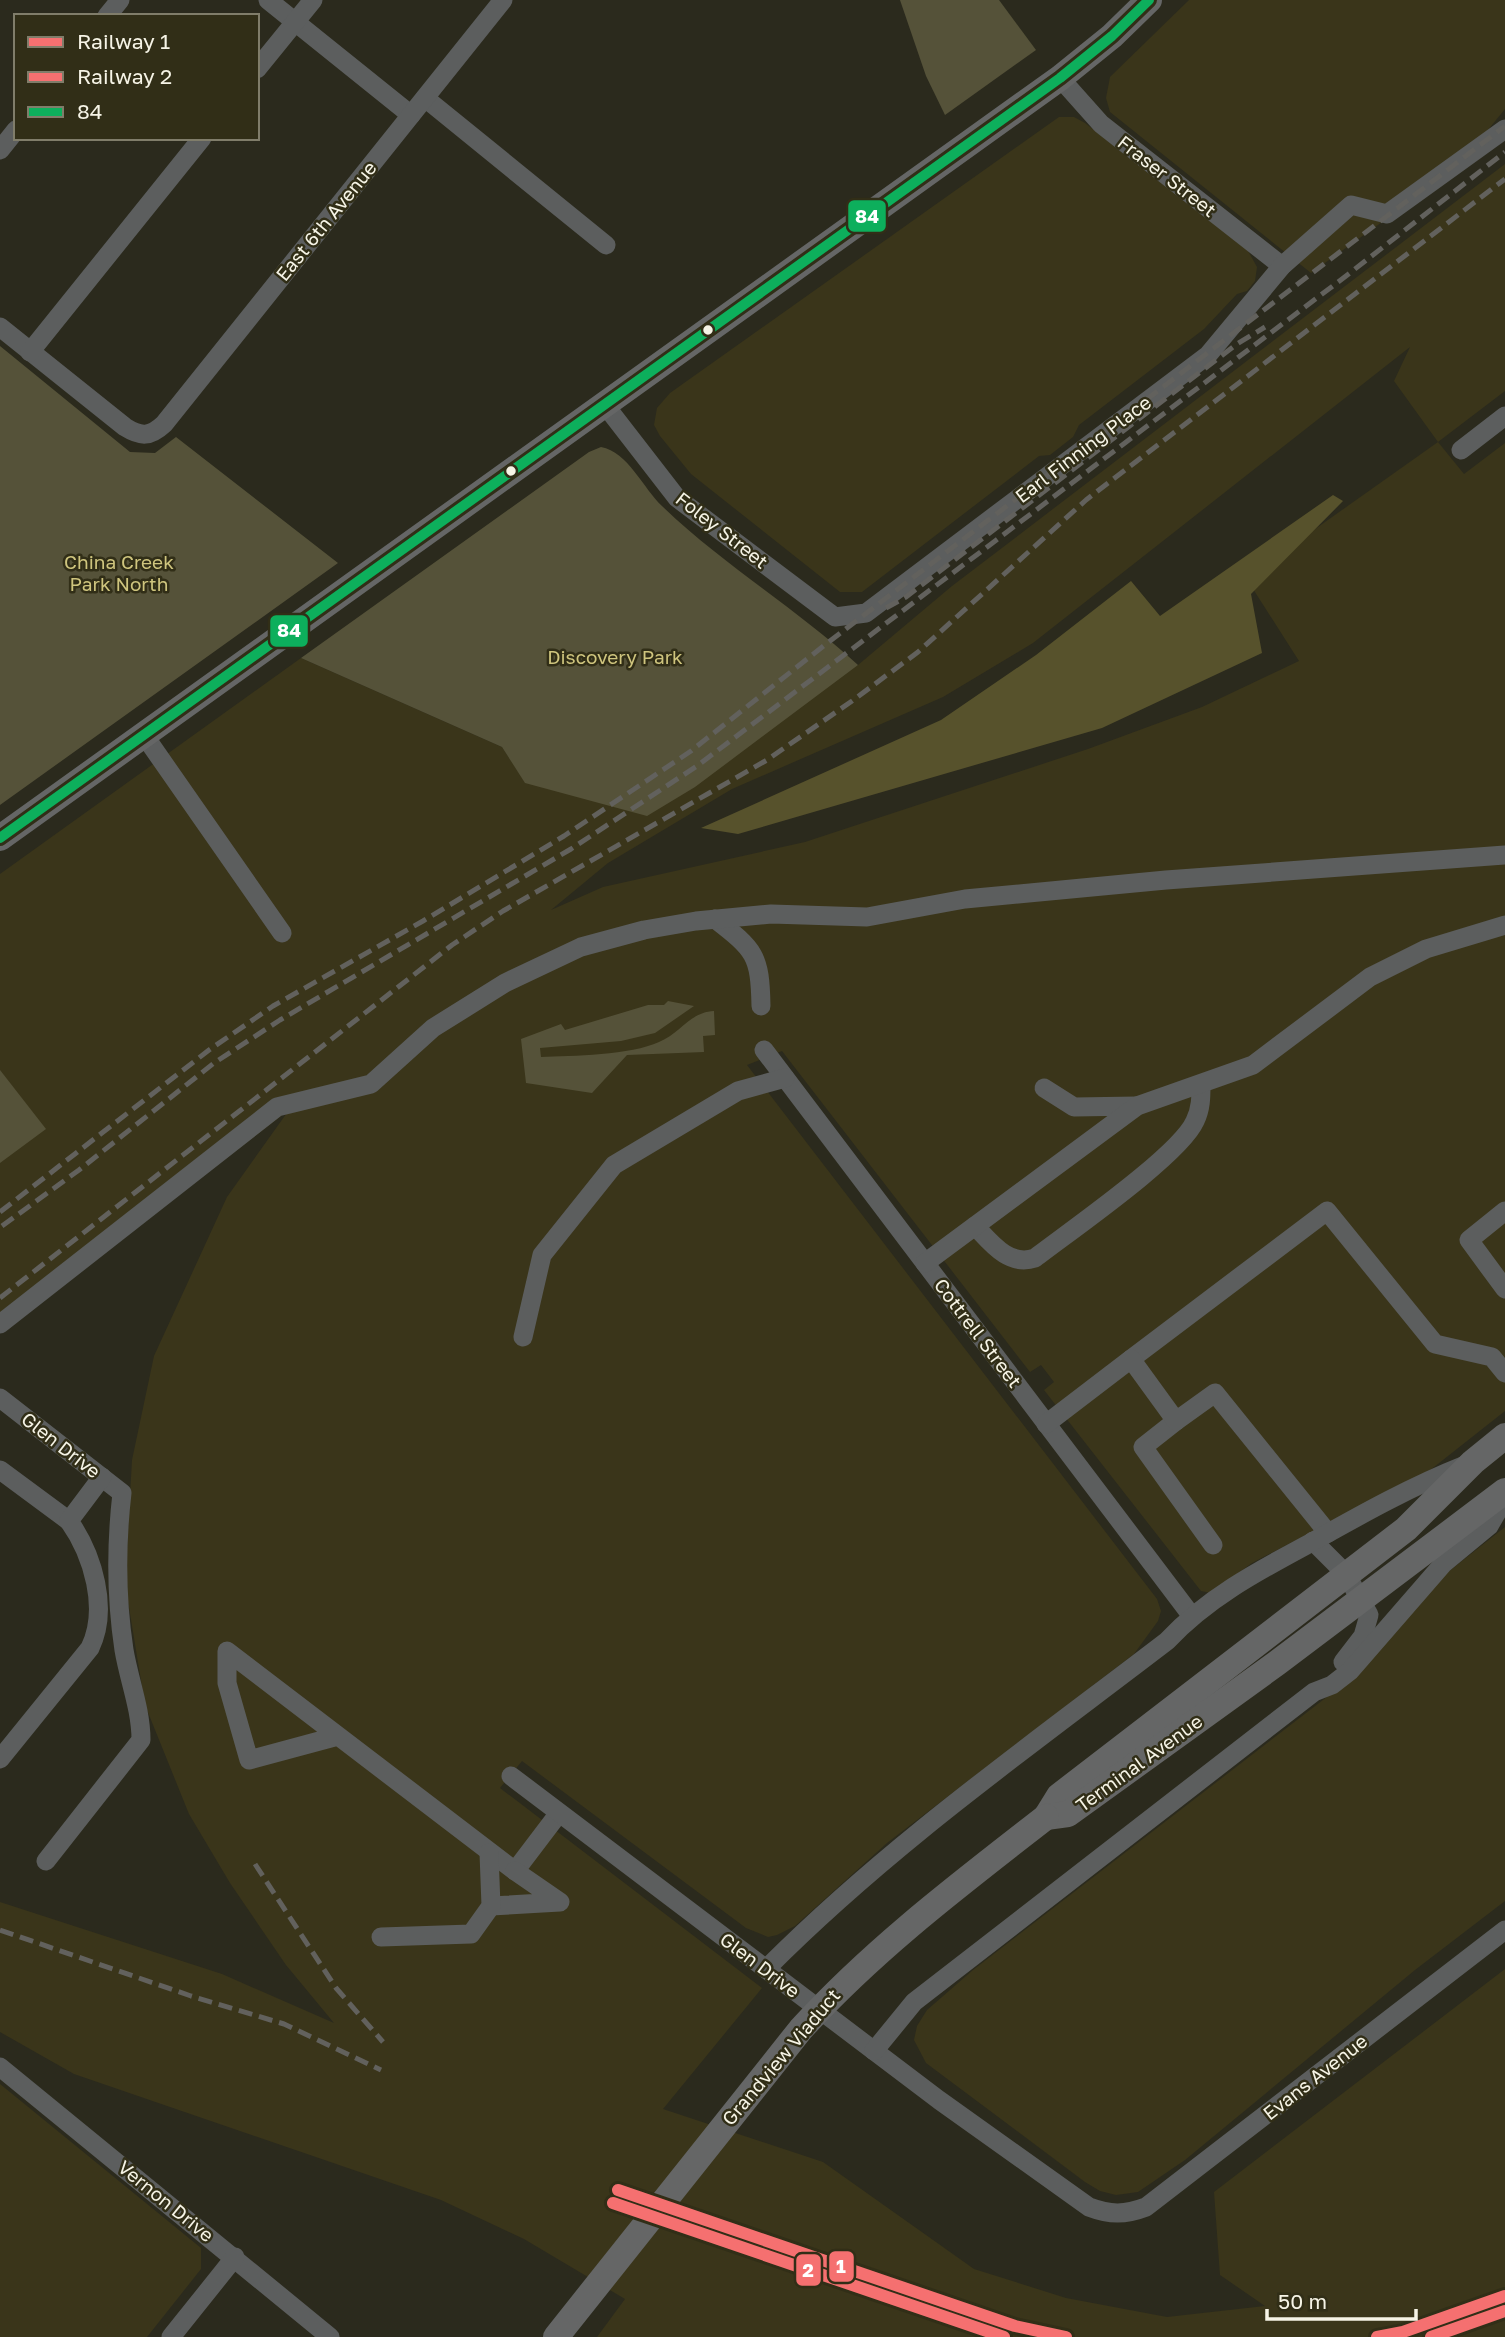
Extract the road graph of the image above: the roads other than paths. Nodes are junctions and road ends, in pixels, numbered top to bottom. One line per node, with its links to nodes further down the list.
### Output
1 (120, 0): 6 (street)
2 (268, 0): 7 (street)
3 (313, 0): 7 (street)
4 (503, 0): 10 (street, East 6th Avenue)
5 (1149, 0): 9 (main road)
6 (109, 14)
7 (295, 22): 8 (street); 11 (street)
8 (259, 67)
9 (1060, 78): 17 (street, Fraser Street); 20 (main road)
10 (425, 98): 11 (street, East 6th Avenue); 16 (street)
11 (411, 116): 19 (street, East 6th Avenue)
12 (1505, 129): 17 (street, Earl Finning Place)
13 (14, 132): 15 (street)
14 (200, 140): 19 (street)
15 (0, 150)
16 (606, 245)
17 (1282, 266): 23 (street, Earl Finning Place)
18 (0, 327): 19 (street)
19 (30, 352)
20 (605, 405): 23 (street, Foley Street); 24 (main road)
21 (1505, 416): 22 (street)
22 (1461, 450)
23 (866, 613)
24 (144, 735): 25 (main road); 29 (street)
25 (0, 838)
26 (1505, 855): 27 (street)
27 (715, 919): 30 (street); 40 (street)
28 (1505, 925): 33 (street)
29 (282, 933)
30 (761, 1006)
31 (764, 1050): 32 (street, Cottrell Street)
32 (785, 1078): 38 (street, Cottrell Street); 41 (street)
33 (1201, 1084): 35 (street); 37 (street)
34 (1044, 1088): 35 (street)
35 (1137, 1106): 37 (street)
36 (1505, 1211): 39 (street)
37 (975, 1226): 38 (street)
38 (925, 1263): 46 (street, Cottrell Street)
39 (1505, 1289)
40 (0, 1325)
41 (523, 1337)
42 (1131, 1359): 43 (street); 45 (street); 46 (street)
43 (1505, 1373)
44 (0, 1398): 50 (street, Glen Drive)
45 (1176, 1421): 54 (street); 55 (street)
46 (1046, 1424): 58 (street, Cottrell Street)
47 (1505, 1436): 48 (main road, Terminal Avenue)
48 (1473, 1462): 54 (street, Terminal Avenue); 56 (main road, Terminal Avenue)
49 (0, 1470): 53 (street)
50 (102, 1477): 53 (street); 66 (street, Glen Drive)
51 (1505, 1491): 57 (main road, Terminal Avenue)
52 (1505, 1498): 59 (street)
53 (69, 1521): 61 (street)
54 (1320, 1537): 56 (street); 58 (street, Terminal Avenue)
55 (1213, 1545)
56 (1346, 1574): 57 (street); 64 (main road, Terminal Avenue)
57 (1362, 1598): 59 (street); 64 (main road, Terminal Avenue)
58 (1191, 1615): 71 (street, Terminal Avenue)
59 (1314, 1692): 72 (street)
60 (338, 1736): 60 (street); 65 (street)
61 (0, 1759)
62 (511, 1776): 63 (street, Glen Drive)
63 (559, 1813): 67 (street); 71 (street, Glen Drive)
64 (1046, 1817): 78 (main road, Grandview Viaduct, bridge)
65 (489, 1853): 67 (street); 68 (street)
66 (46, 1861)
67 (515, 1871): 68 (street)
68 (491, 1906): 70 (street)
69 (1505, 1930): 74 (street, Evans Avenue)
70 (381, 1937)
71 (766, 1969): 72 (street, Glen Drive)
72 (874, 2051): 74 (street, Glen Drive)
73 (0, 2067): 75 (street, Vernon Drive)
74 (1119, 2214)
75 (236, 2257): 76 (street); 77 (street, Vernon Drive)
76 (171, 2337)
77 (330, 2337)
78 (556, 2337)

